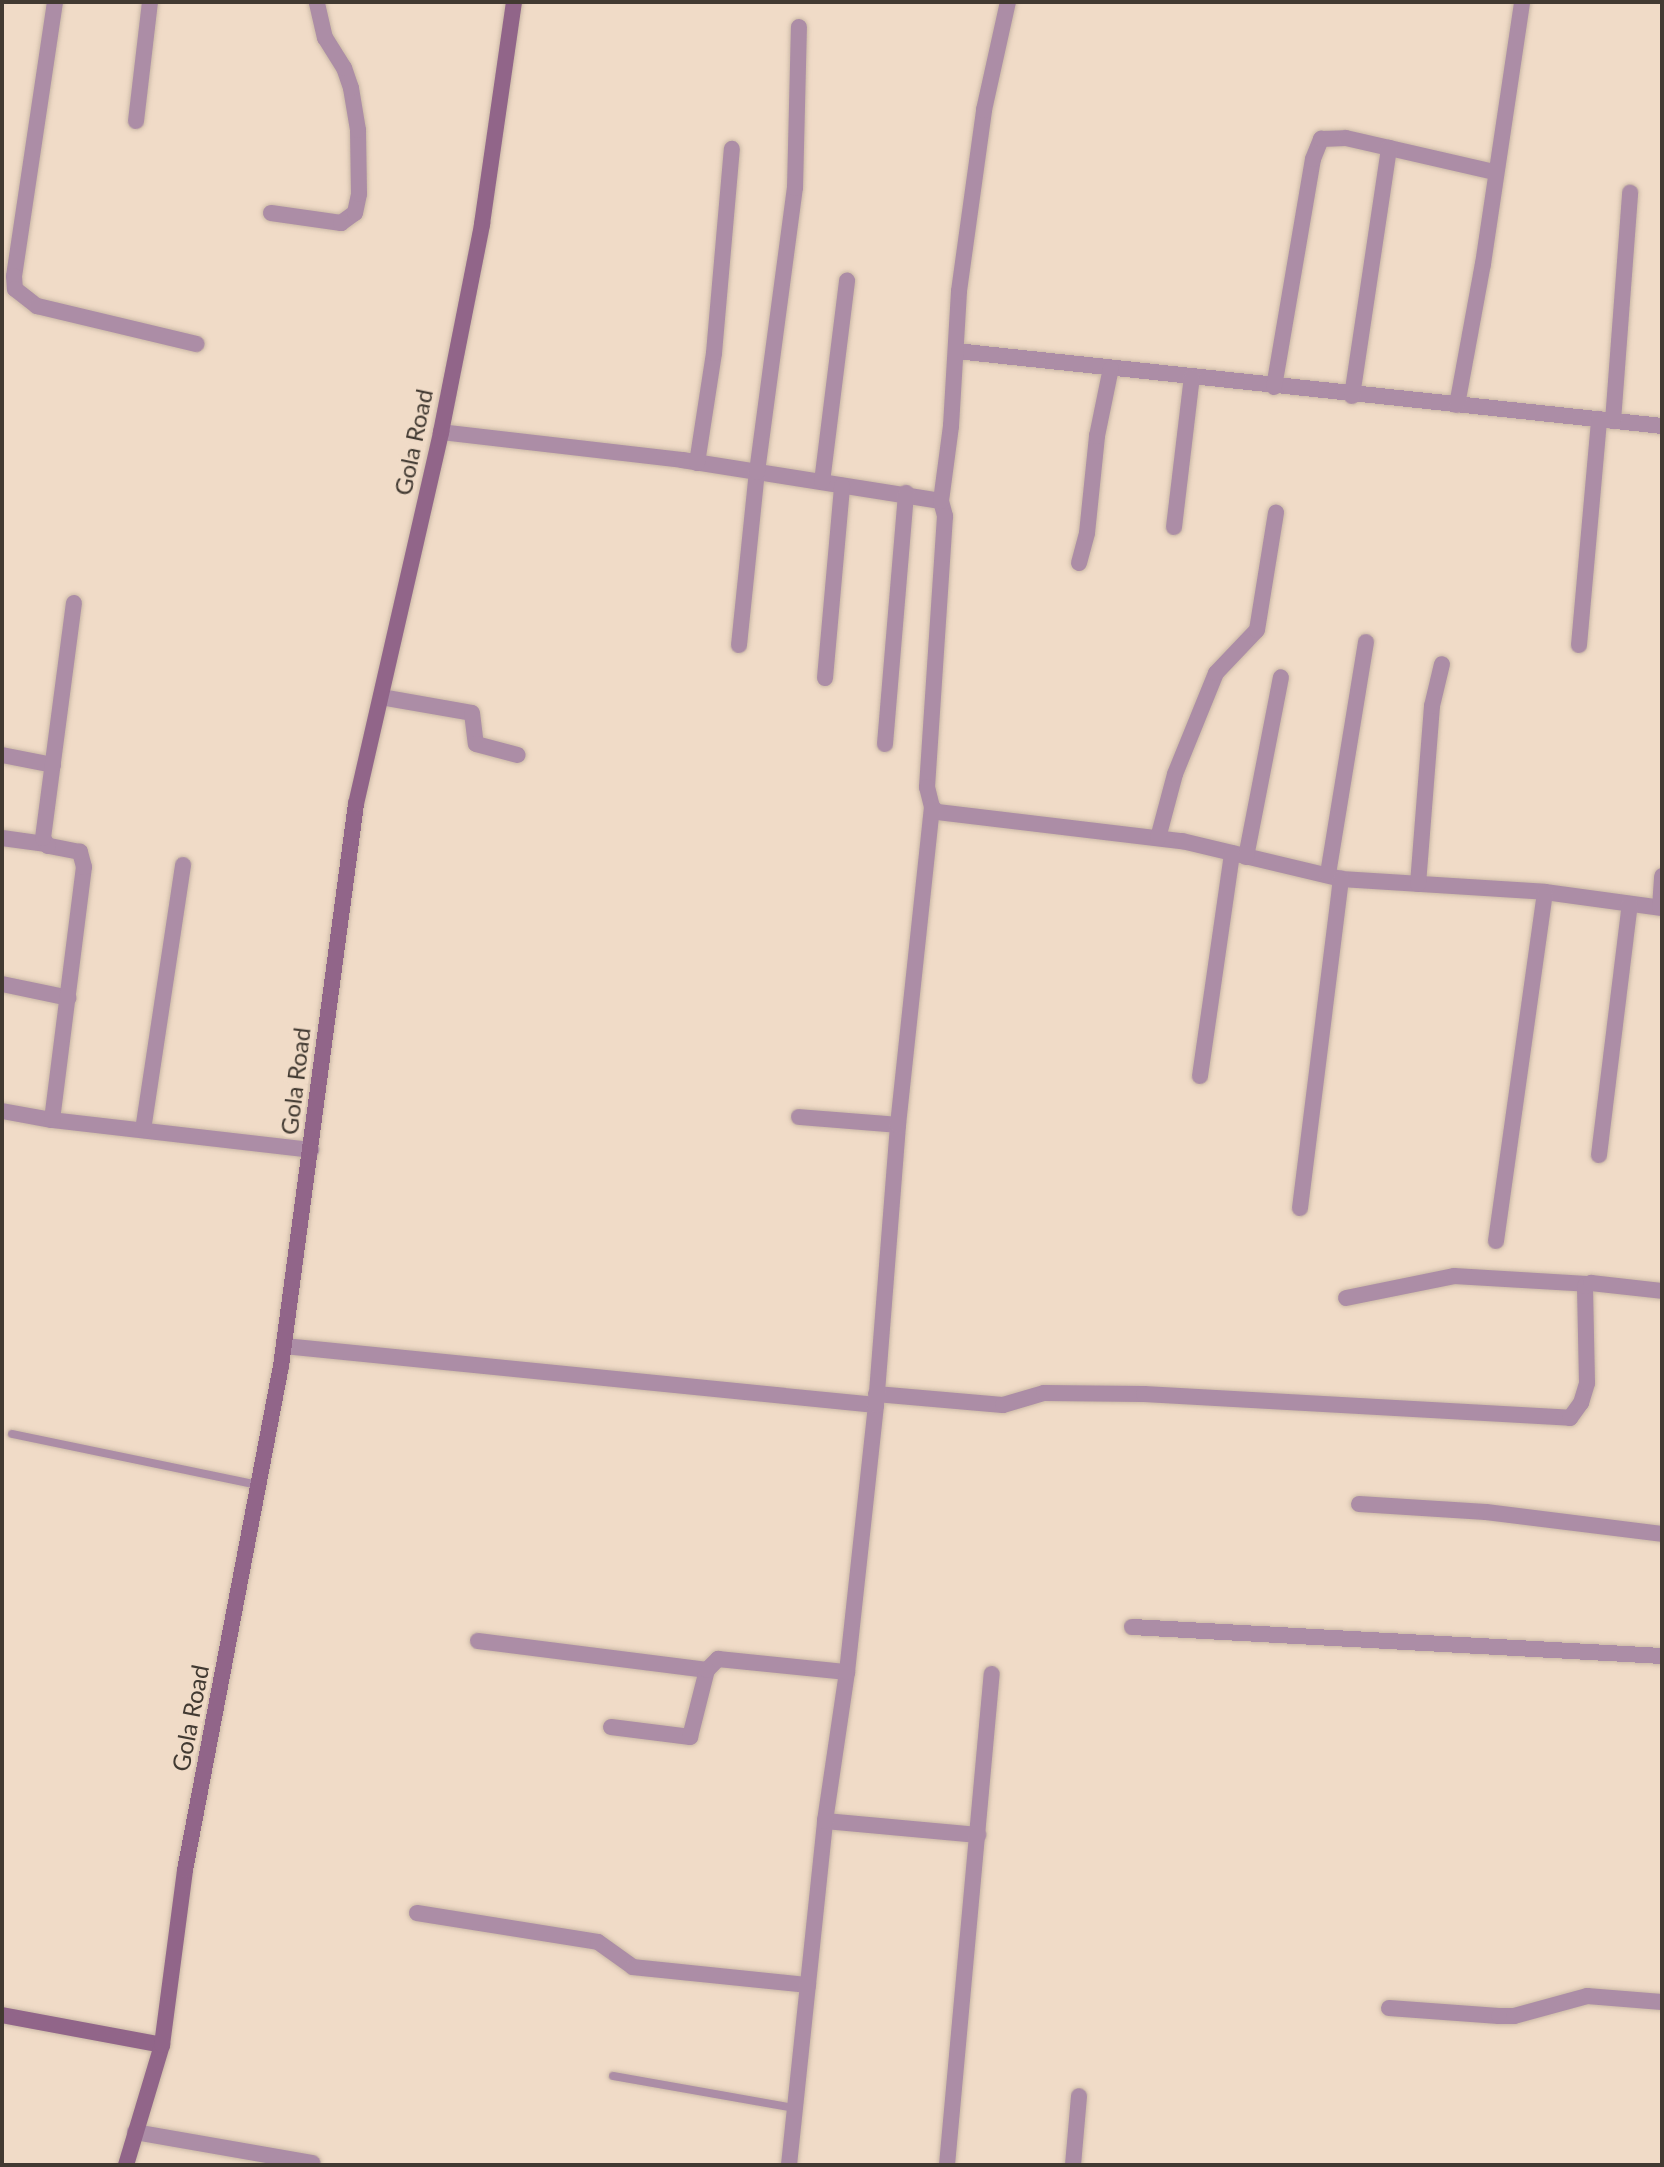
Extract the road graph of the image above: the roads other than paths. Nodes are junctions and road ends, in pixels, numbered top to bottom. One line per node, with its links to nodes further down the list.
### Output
1 (55, 2): 15 (street)
2 (150, 2): 8 (street)
3 (317, 2): 13 (street)
4 (514, 2): 24 (street, Gola Road)
5 (1008, 2): 16 (street)
6 (1522, 2): 11 (street)
7 (799, 27): 26 (street)
8 (136, 121)
9 (1389, 148): 11 (street); 19 (street); 20 (street)
10 (732, 149): 25 (street)
11 (1495, 172): 21 (street)
12 (1630, 193): 22 (street)
13 (271, 213)
14 (847, 281): 27 (street)
15 (197, 344)
16 (956, 351): 17 (street); 30 (street)
17 (1111, 368): 18 (street); 33 (street)
18 (1192, 377): 19 (street); 32 (street)
19 (1274, 387): 20 (street)
20 (1352, 396): 21 (street)
21 (1457, 405): 22 (street)
22 (1606, 420): 23 (street); 37 (street)
23 (1662, 426)
24 (441, 432): 25 (street); 41 (street, Gola Road)
25 (697, 463): 26 (street)
26 (757, 472): 27 (street); 36 (street)
27 (822, 482): 28 (street)
28 (842, 486): 29 (street); 40 (street)
29 (906, 493): 30 (street); 42 (street)
30 (941, 501): 46 (street)
31 (1276, 513): 48 (street)
32 (1174, 527)
33 (1079, 563)
34 (74, 603): 45 (street)
35 (1366, 642): 53 (street)
36 (739, 645)
37 (1579, 645)
38 (1442, 664): 54 (street)
39 (1281, 677): 50 (street)
40 (825, 678)
41 (381, 697): 44 (street); 66 (street, Gola Road)
42 (885, 744)
43 (2, 755): 45 (street)
44 (518, 755)
45 (53, 765): 49 (street)
46 (932, 807): 48 (street); 64 (street)
47 (2, 838): 49 (street)
48 (1158, 838): 50 (street)
49 (45, 844): 59 (street)
50 (1239, 855): 53 (street); 60 (street)
51 (183, 865): 65 (street)
52 (1662, 876): 57 (street)
53 (1335, 877): 54 (street); 68 (street)
54 (1418, 884): 55 (street)
55 (1545, 892): 56 (street); 69 (street)
56 (1630, 904): 57 (street); 67 (street)
57 (1661, 908)
58 (2, 984): 59 (street)
59 (69, 998): 63 (street)
60 (1200, 1076)
61 (2, 1111): 63 (street)
62 (799, 1117): 64 (street)
63 (52, 1120): 65 (street)
64 (898, 1125): 74 (street)
65 (143, 1130): 66 (street)
66 (311, 1150): 73 (street, Gola Road)
67 (1599, 1155)
68 (1300, 1208)
69 (1496, 1241)
70 (1587, 1284): 71 (street); 72 (street); 74 (street)
71 (1662, 1291)
72 (1346, 1298)
73 (284, 1346): 74 (street); 76 (street, Gola Road)
74 (876, 1399): 83 (street)
75 (12, 1434): 76 (lane)
76 (259, 1486): 93 (street, Gola Road)
77 (1359, 1504): 78 (street)
78 (1662, 1534)
79 (1132, 1627): 81 (street)
80 (478, 1641): 82 (street)
81 (1662, 1656)
82 (707, 1670): 83 (street); 85 (street)
83 (847, 1672): 86 (street)
84 (992, 1674): 87 (street)
85 (611, 1727)
86 (825, 1821): 87 (street); 89 (street)
87 (978, 1835): 101 (street)
88 (417, 1913): 89 (street)
89 (808, 1985): 96 (street)
90 (1662, 2002): 91 (street)
91 (1389, 2008)
92 (2, 2015): 93 (street)
93 (162, 2045): 97 (street, Gola Road)
94 (613, 2076): 96 (lane)
95 (1079, 2096): 102 (street)
96 (795, 2108): 100 (street)
97 (135, 2132): 98 (street); 99 (street, Gola Road)
98 (312, 2163)
99 (126, 2165)
100 (789, 2165)
101 (947, 2165)
102 (1073, 2165)

